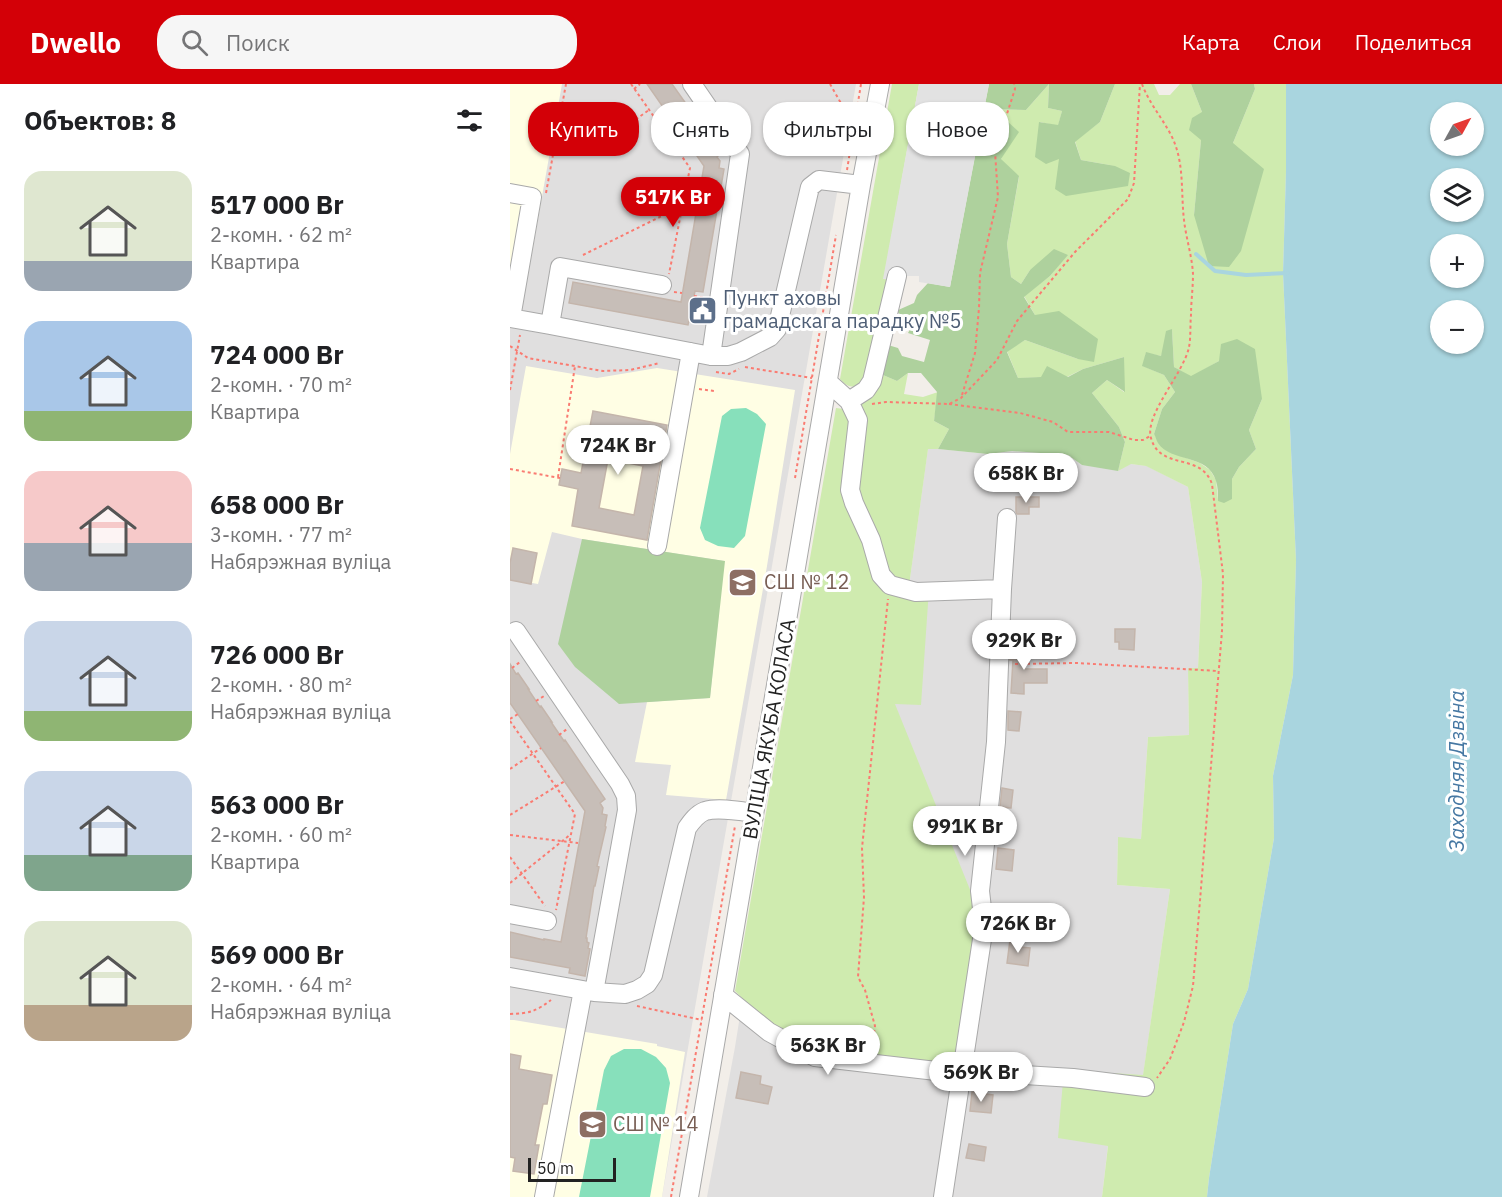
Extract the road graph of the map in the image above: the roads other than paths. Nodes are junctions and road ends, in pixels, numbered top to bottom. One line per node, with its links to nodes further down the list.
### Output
1 (692, 84): 8 (street)
2 (880, 84): 3 (street, ВУЛІЦА ЯКУБА КОЛАСА)
3 (853, 184): 8 (street); 10 (street, ВУЛІЦА ЯКУБА КОЛАСА)
4 (510, 193): 7 (street)
5 (897, 276): 11 (street)
6 (665, 280): 7 (street)
7 (550, 325): 9 (street)
8 (711, 356): 9 (street)
9 (690, 360): 13 (street)
10 (820, 380): 11 (street); 16 (street, ВУЛІЦА ЯКУБА КОЛАСА)
11 (851, 404): 14 (street)
12 (1007, 518): 14 (street)
13 (657, 546)
14 (1002, 589): 22 (street)
15 (516, 631): 20 (street)
16 (746, 812): 20 (street); 21 (street, ВУЛІЦА ЯКУБА КОЛАСА)
17 (510, 914): 18 (street)
18 (549, 916)
19 (510, 977): 20 (street)
20 (581, 990): 24 (street)
21 (723, 995): 22 (street); 25 (street, ВУЛІЦА ЯКУБА КОЛАСА)
22 (962, 1071): 23 (street); 26 (street)
23 (1150, 1084)
24 (544, 1197)
25 (689, 1197)
26 (942, 1197)

